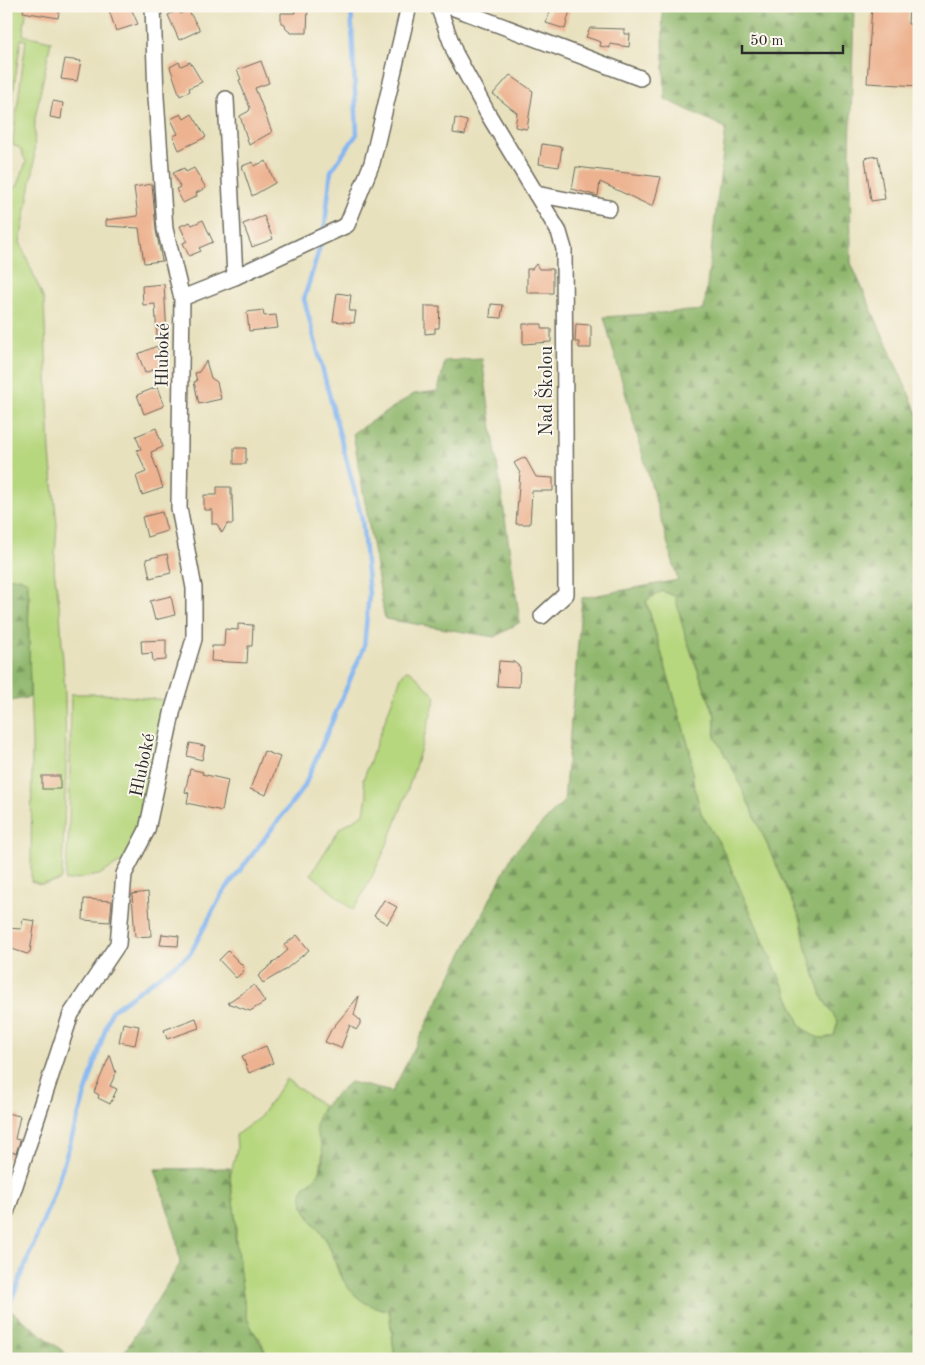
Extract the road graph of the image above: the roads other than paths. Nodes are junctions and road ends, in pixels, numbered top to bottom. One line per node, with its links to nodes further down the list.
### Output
1 (153, 6): 10 (street, Hluboké)
2 (409, 6): 9 (street, Hluboké)
3 (438, 6): 7 (street, Nad Školou)
4 (449, 6): 5 (street)
5 (640, 78)
6 (226, 99): 9 (street)
7 (536, 194): 8 (street); 11 (street, Nad Školou)
8 (609, 208)
9 (235, 277): 10 (street, Hluboké)
10 (182, 298): 12 (street, Hluboké)
11 (542, 616)
12 (6, 1213)

